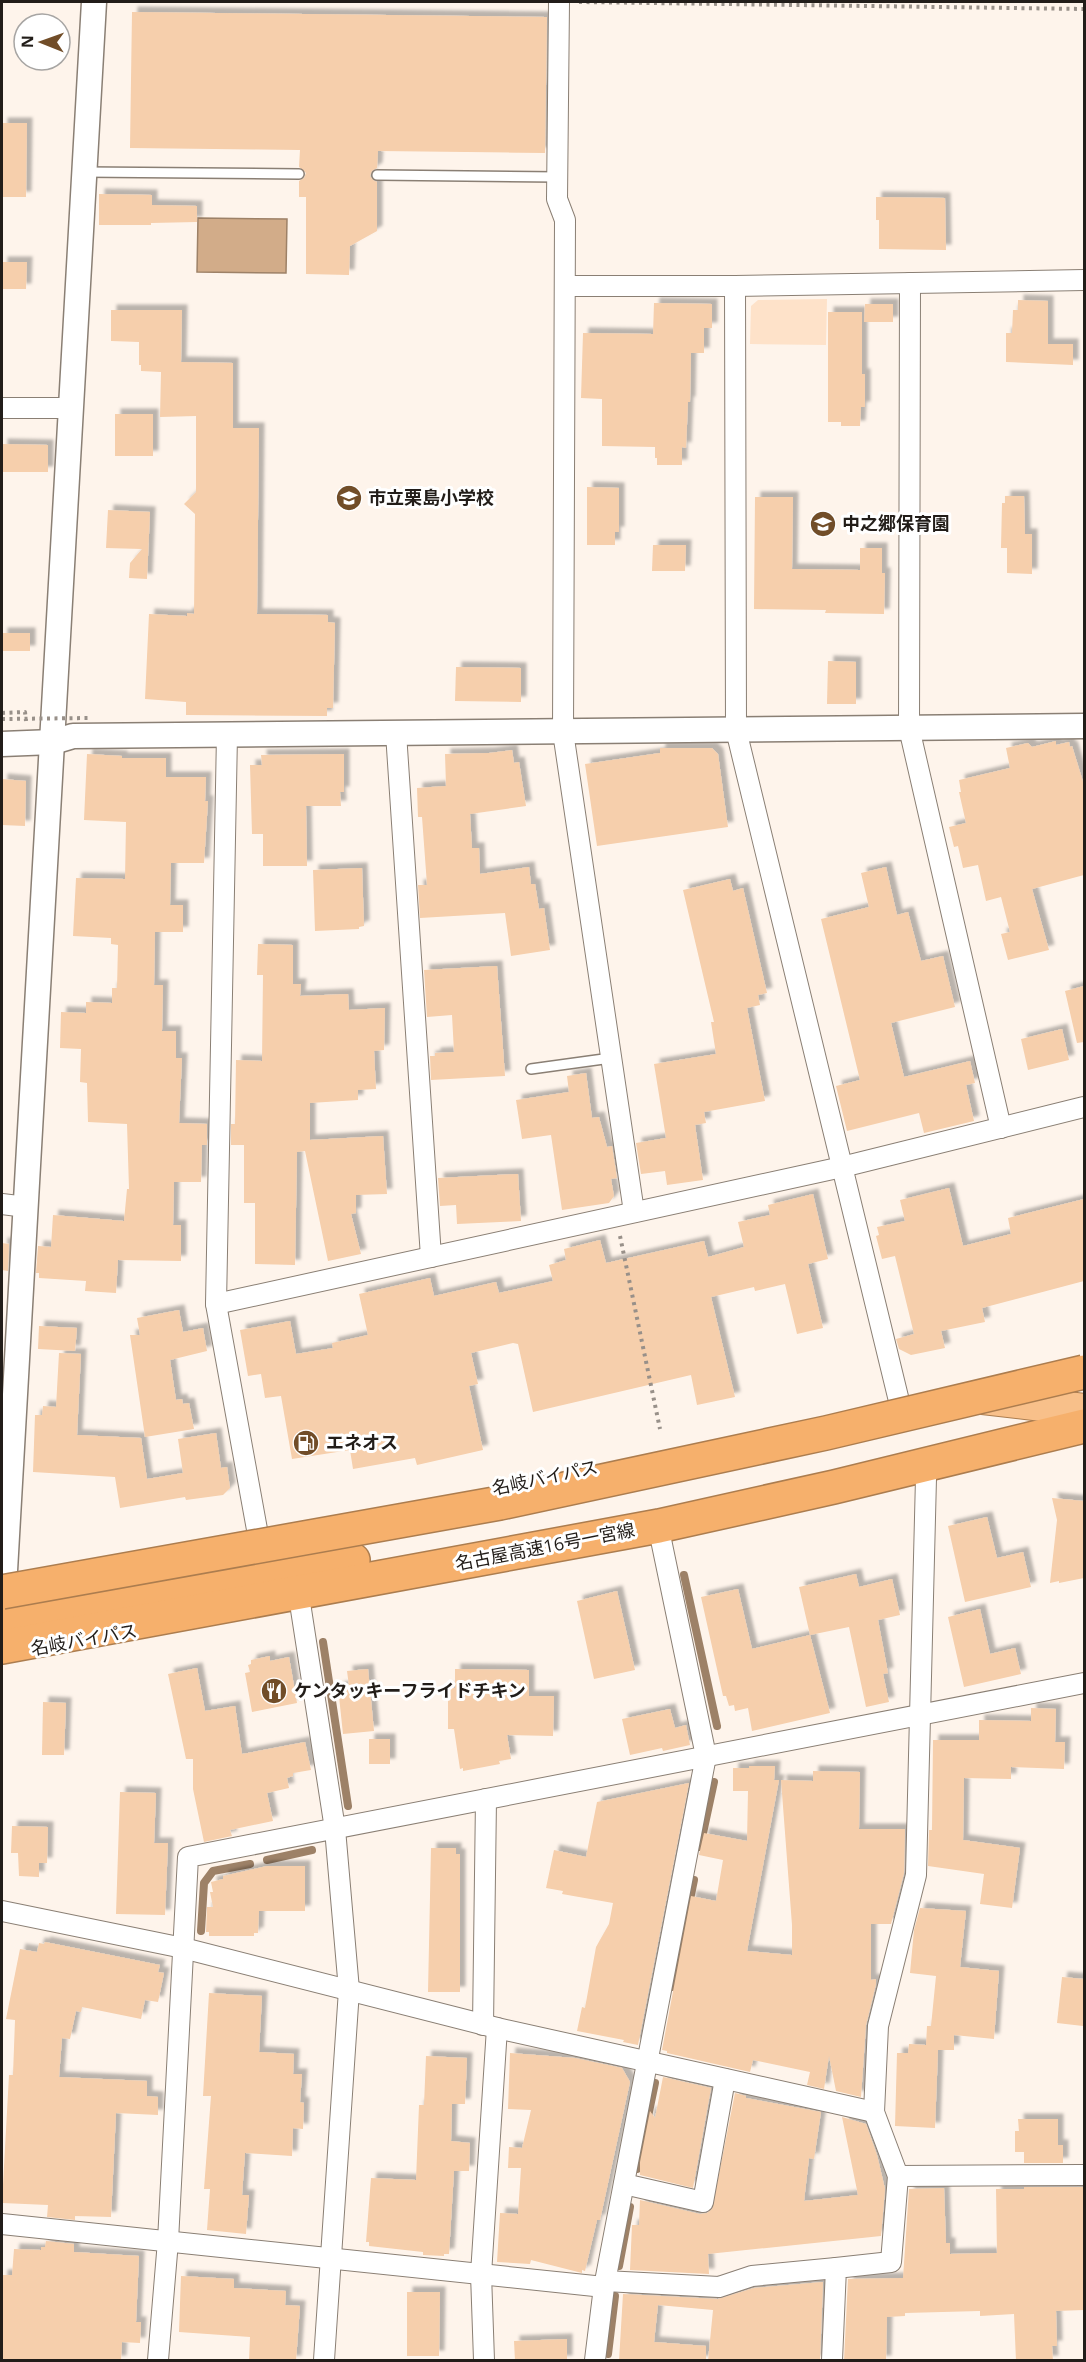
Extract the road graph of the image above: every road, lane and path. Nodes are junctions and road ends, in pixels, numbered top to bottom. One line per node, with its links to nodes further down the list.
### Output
1 (94, 2): 4 (street)
2 (559, 2): 3 (path); 7 (street)
3 (1084, 9)
4 (84, 172): 5 (lane); 13 (street)
5 (299, 174)
6 (377, 175): 7 (lane)
7 (558, 177): 11 (street)
8 (1084, 280): 9 (street)
9 (910, 283): 10 (street); 19 (street)
10 (735, 285): 11 (street); 20 (street)
11 (565, 286): 21 (street)
12 (2, 408): 13 (street)
13 (71, 408): 24 (street)
14 (26, 712): 15 (path)
15 (2, 713)
16 (89, 718): 17 (path, bridge)
17 (2, 719)
18 (1084, 726): 19 (street)
19 (909, 728): 20 (street); 29 (street)
20 (736, 730): 21 (street); 30 (street)
21 (563, 732): 22 (street); 26 (street)
22 (396, 733): 23 (street); 34 (street)
23 (227, 735): 24 (street); 35 (street)
24 (53, 742): 25 (street); 32 (street)
25 (2, 744)
26 (611, 1058): 27 (lane); 33 (street)
27 (531, 1070)
28 (1084, 1107): 29 (street)
29 (1001, 1128): 30 (street)
30 (842, 1167): 33 (street); 38 (street)
31 (2, 1204): 32 (street)
32 (26, 1207): 42 (street)
33 (625, 1214): 34 (street); 41 (path)
34 (430, 1257): 35 (street)
35 (216, 1304): 45 (street)
36 (1084, 1360): 38 (highway, 名岐バイパス)
37 (1084, 1372): 48 (highway, bridge)
38 (898, 1401): 39 (highway); 45 (highway, 名岐バイパス)
39 (1084, 1410)
40 (1084, 1426): 47 (highway, 名古屋高速16号一宮線)
41 (660, 1429)
42 (7, 1438): 48 (street)
43 (1084, 1440): 44 (highway, 名岐バイパス)
44 (926, 1478): 46 (highway, 名岐バイパス); 55 (street)
45 (258, 1535): 48 (highway, 名岐バイパス)
46 (660, 1535): 49 (highway, 名岐バイパス); 56 (street)
47 (548, 1547): 51 (highway); 52 (highway, 名古屋高速16号一宮線)
48 (3, 1583): 50 (street)
49 (300, 1603): 53 (highway, 名岐バイパス); 58 (street)
50 (2, 1617)
51 (2, 1622)
52 (2, 1647)
53 (2, 1654)
54 (1084, 1683): 55 (street)
55 (921, 1715): 56 (street); 65 (street)
56 (706, 1756): 57 (street); 63 (street)
57 (486, 1799): 58 (street); 62 (street)
58 (335, 1829): 60 (street); 61 (street)
59 (2, 1911): 60 (street)
60 (183, 1948): 61 (street); 70 (street)
61 (349, 1990): 62 (street); 71 (street)
62 (490, 2027): 63 (street); 73 (street)
63 (648, 2062): 64 (street); 68 (street)
64 (724, 2079): 65 (street); 68 (street)
65 (874, 2112): 67 (street)
66 (1084, 2175): 67 (street)
67 (898, 2176): 72 (street)
68 (624, 2184): 74 (street)
69 (2, 2223): 70 (street)
70 (168, 2241): 71 (street); 75 (street)
71 (331, 2258): 73 (street); 76 (street)
72 (836, 2268): 74 (street); 79 (street)
73 (481, 2274): 74 (street); 77 (street)
74 (605, 2284): 78 (street)
75 (158, 2361)
76 (324, 2361)
77 (484, 2361)
78 (595, 2361)
79 (832, 2361)

